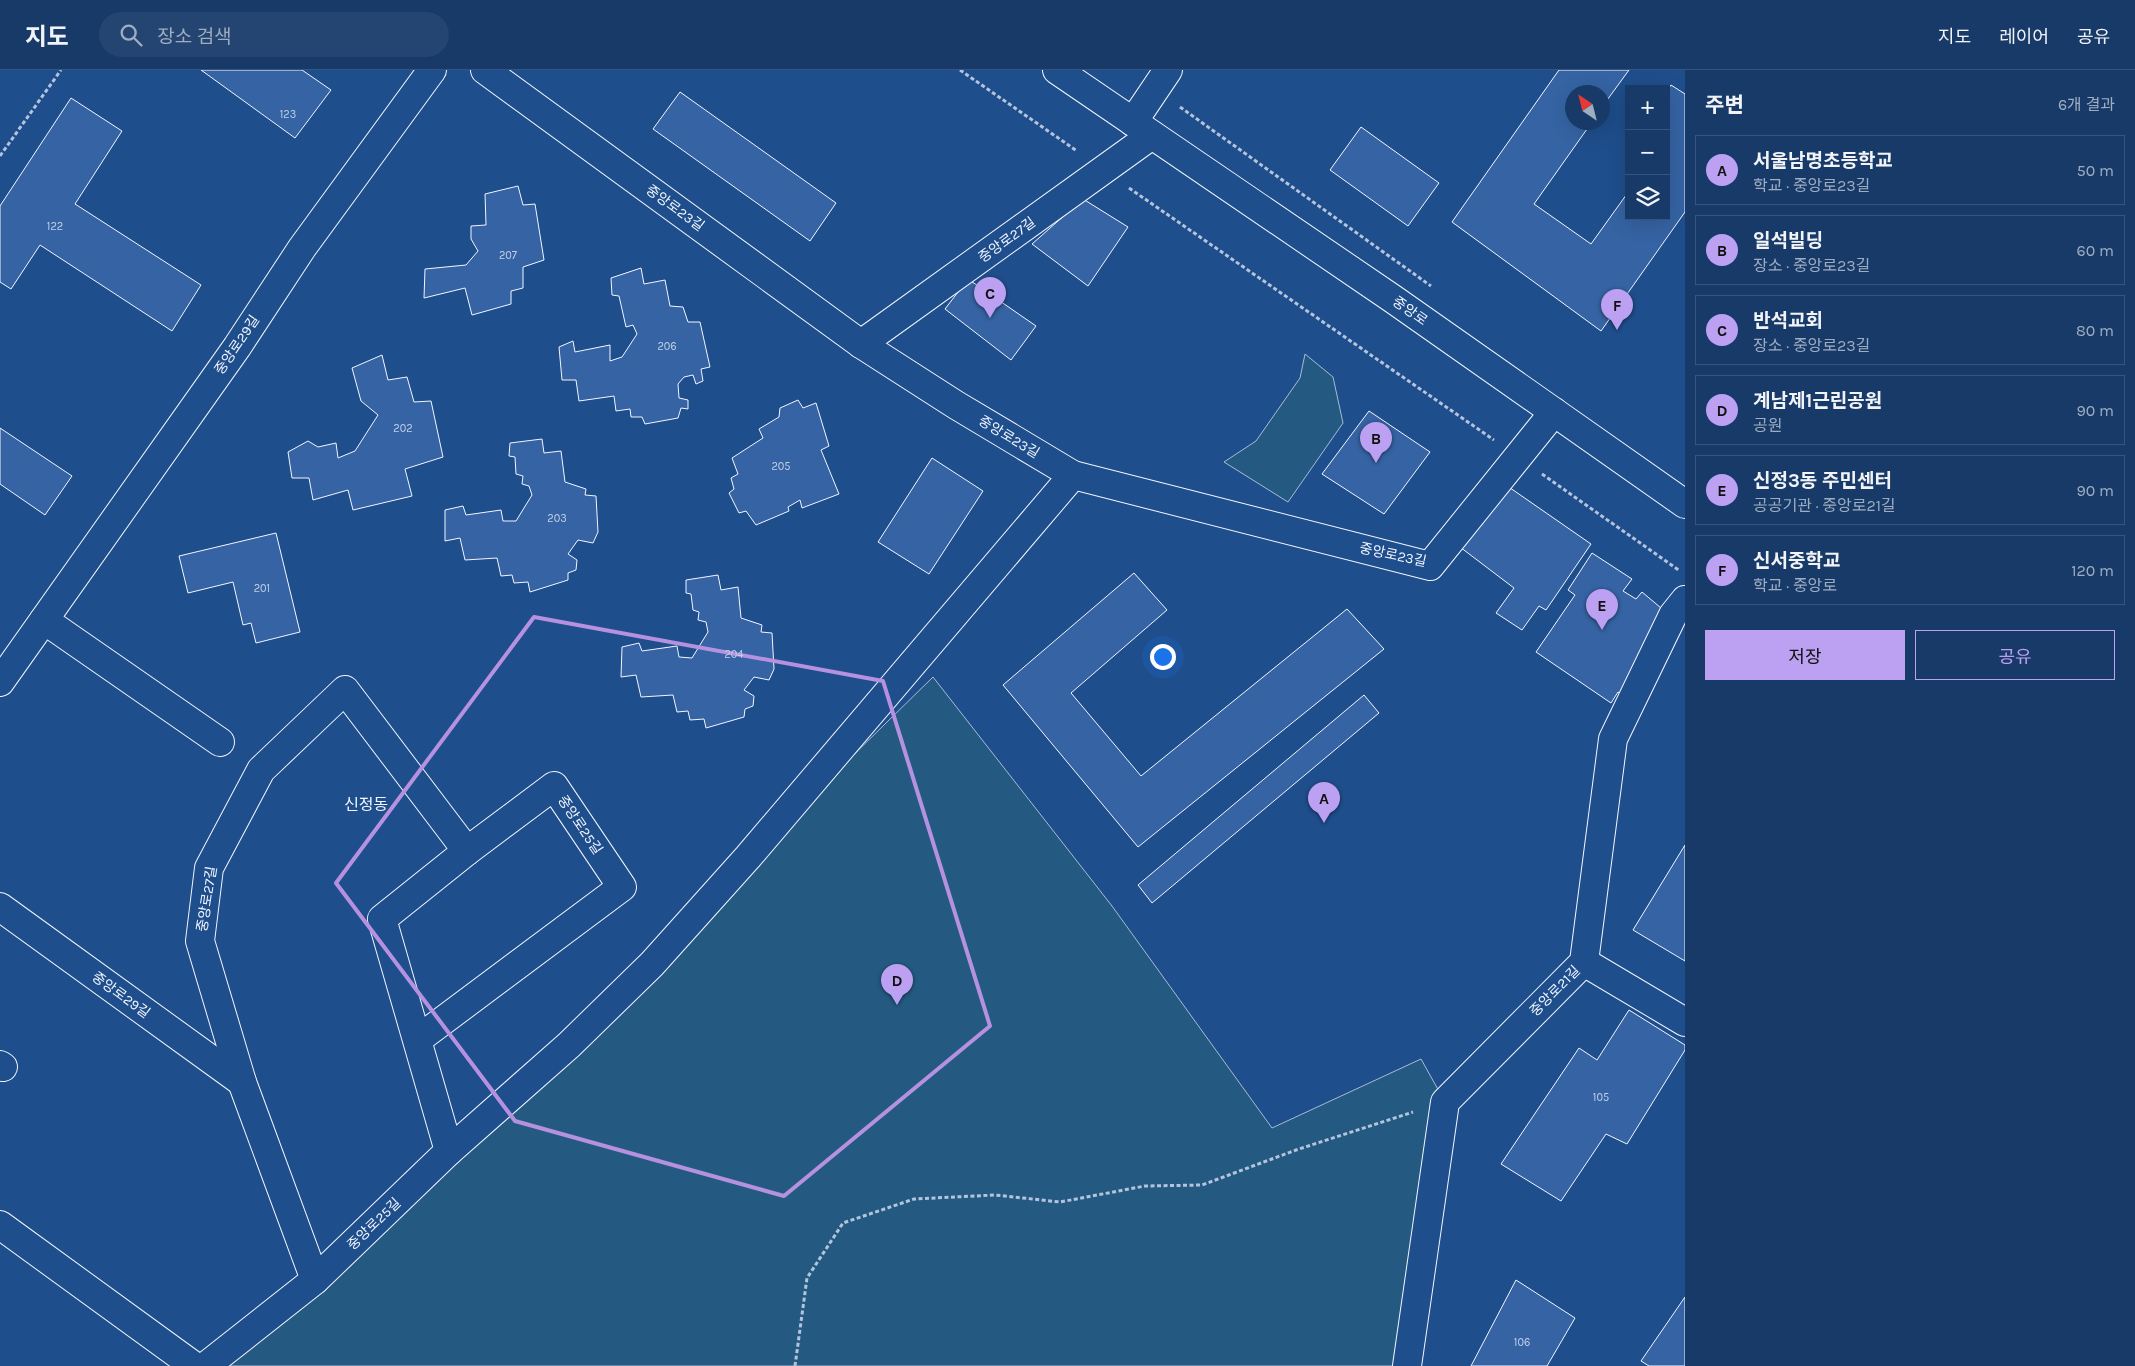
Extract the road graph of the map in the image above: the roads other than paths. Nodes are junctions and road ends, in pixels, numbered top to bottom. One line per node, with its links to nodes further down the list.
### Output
1 (432, 70): 11 (street, 중앙로29길)
2 (485, 70): 6 (street, 중앙로23길)
3 (1057, 70): 5 (street, 중앙로)
4 (1161, 80): 5 (street)
5 (1142, 129): 6 (street, 중앙로27길); 7 (street, 중앙로)
6 (861, 344): 8 (street, 중앙로23길)
7 (1554, 412): 8 (street, 중앙로23길); 9 (street, 중앙로)
8 (1073, 476): 20 (street)
9 (1685, 504)
10 (1685, 600): 16 (street, 중앙로21길)
11 (44, 620): 12 (street, 중앙로29길); 13 (street)
12 (0, 682)
13 (220, 742)
14 (467, 851): 18 (street, 중앙로25길); 18 (street, 중앙로25길); 19 (street, 중앙로27길)
15 (0, 907): 19 (street, 중앙로29길)
16 (1584, 962): 17 (street); 25 (street, 중앙로21길)
17 (1685, 1022)
18 (417, 1040): 20 (street, 중앙로25길)
19 (242, 1082): 22 (street, 중앙로27길)
20 (449, 1151): 22 (street, 중앙로25길)
21 (0, 1225): 23 (street)
22 (315, 1280): 24 (street, 중앙로25길)
23 (194, 1366)
24 (206, 1366)
25 (1407, 1366)

